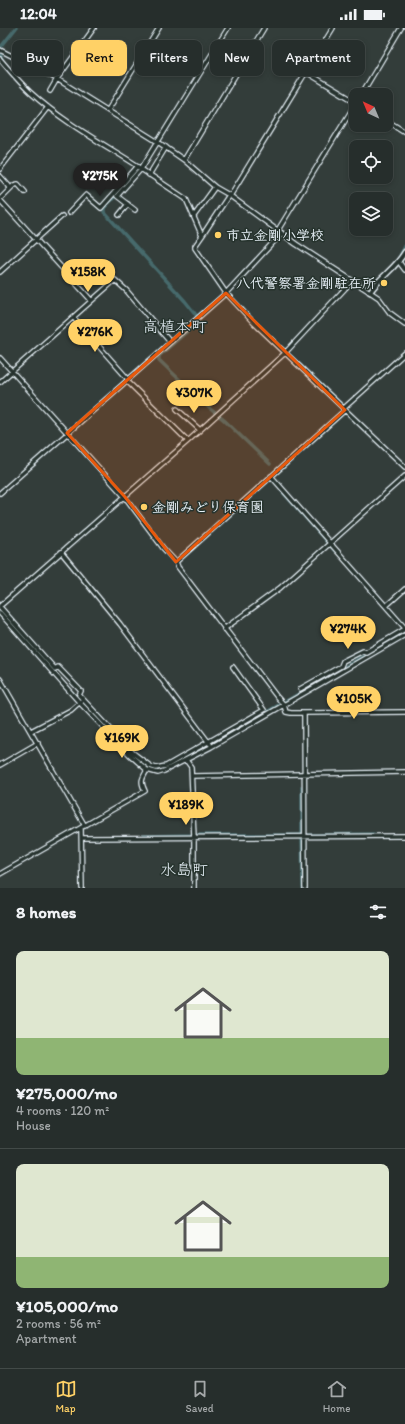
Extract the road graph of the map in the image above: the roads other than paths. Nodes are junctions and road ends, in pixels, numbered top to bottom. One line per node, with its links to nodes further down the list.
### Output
1 (94, 28): 12 (street)
2 (159, 28): 17 (street)
3 (228, 28): 21 (street)
4 (264, 28): 23 (street)
5 (334, 28): 7 (street)
6 (401, 28): 13 (street)
7 (326, 40)
8 (0, 50): 12 (street)
9 (0, 59): 16 (street)
10 (304, 76): 31 (street)
11 (312, 76): 15 (street)
12 (57, 79): 14 (street); 17 (street)
13 (365, 88)
14 (50, 91)
15 (349, 99)
16 (48, 107): 24 (street); 25 (street)
17 (108, 110): 21 (street)
18 (349, 114): 39 (street)
19 (393, 124): 20 (street)
20 (405, 132)
21 (158, 142): 22 (street); 24 (street)
22 (166, 147): 23 (street); 26 (street)
23 (184, 160): 28 (street)
24 (140, 167): 26 (street); 33 (street); 35 (street)
25 (0, 169)
26 (149, 175): 38 (street)
27 (0, 176): 29 (street)
28 (215, 186): 31 (street); 38 (street)
29 (10, 189): 30 (street); 32 (street)
30 (25, 192)
31 (230, 195): 39 (street); 41 (street)
32 (0, 200): 42 (street)
33 (128, 204): 34 (street); 36 (street)
34 (135, 210)
35 (69, 213)
36 (119, 215)
37 (62, 216): 42 (street)
38 (194, 216): 41 (street)
39 (278, 230): 40 (street)
40 (282, 233): 47 (street); 49 (street)
41 (202, 236): 49 (street)
42 (37, 240): 46 (street); 50 (street)
43 (405, 252): 44 (street)
44 (399, 262): 45 (street); 48 (street)
45 (405, 270)
46 (0, 272)
47 (352, 281): 48 (street); 54 (street)
48 (370, 292): 52 (street)
49 (226, 293): 53 (street); 54 (street)
50 (91, 300): 51 (street); 53 (street)
51 (73, 317): 57 (street); 58 (street)
52 (405, 324)
53 (170, 342): 58 (street)
54 (285, 353): 61 (street); 62 (street)
55 (405, 353): 61 (street)
56 (0, 358): 57 (street)
57 (12, 372): 59 (street); 63 (street)
58 (127, 380): 63 (street); 64 (street)
59 (0, 382)
60 (177, 409): 62 (street)
61 (344, 409): 65 (street); 66 (street)
62 (200, 430): 64 (street)
63 (67, 433): 68 (street); 69 (street)
64 (188, 441): 69 (street)
65 (405, 466)
66 (272, 476): 70 (street); 72 (street)
67 (405, 476): 70 (street)
68 (0, 493)
69 (125, 497): 71 (street); 72 (street)
70 (329, 544): 74 (street); 77 (street)
71 (61, 552): 75 (street); 89 (street)
72 (176, 562): 77 (street)
73 (405, 589): 74 (street)
74 (386, 606): 78 (street)
75 (0, 607): 83 (street)
76 (0, 613): 83 (street)
77 (224, 629): 84 (street)
78 (405, 629): 82 (street)
79 (405, 635): 84 (street)
80 (233, 667): 89 (street)
81 (0, 679): 87 (street)
82 (300, 689)
83 (82, 701): 87 (street); 93 (street); 93 (street)
84 (284, 705): 86 (street); 90 (street)
85 (405, 712): 86 (street)
86 (304, 713): 95 (street)
87 (31, 731): 88 (street)
88 (38, 743): 92 (street); 97 (street)
89 (208, 743): 90 (street); 93 (street)
90 (211, 747): 91 (street)
91 (186, 760): 93 (street); 96 (street)
92 (0, 765)
93 (153, 770): 97 (street)
94 (405, 772): 95 (street)
95 (303, 773): 96 (street); 99 (street)
96 (192, 776): 101 (street)
97 (85, 826): 98 (street)
98 (81, 828): 102 (street); 103 (street)
99 (304, 836): 100 (street); 101 (street); 106 (street)
100 (405, 836)
101 (194, 837): 102 (street); 105 (street)
102 (82, 838): 104 (street)
103 (0, 874)
104 (82, 888)
105 (194, 888)
106 (305, 888)

